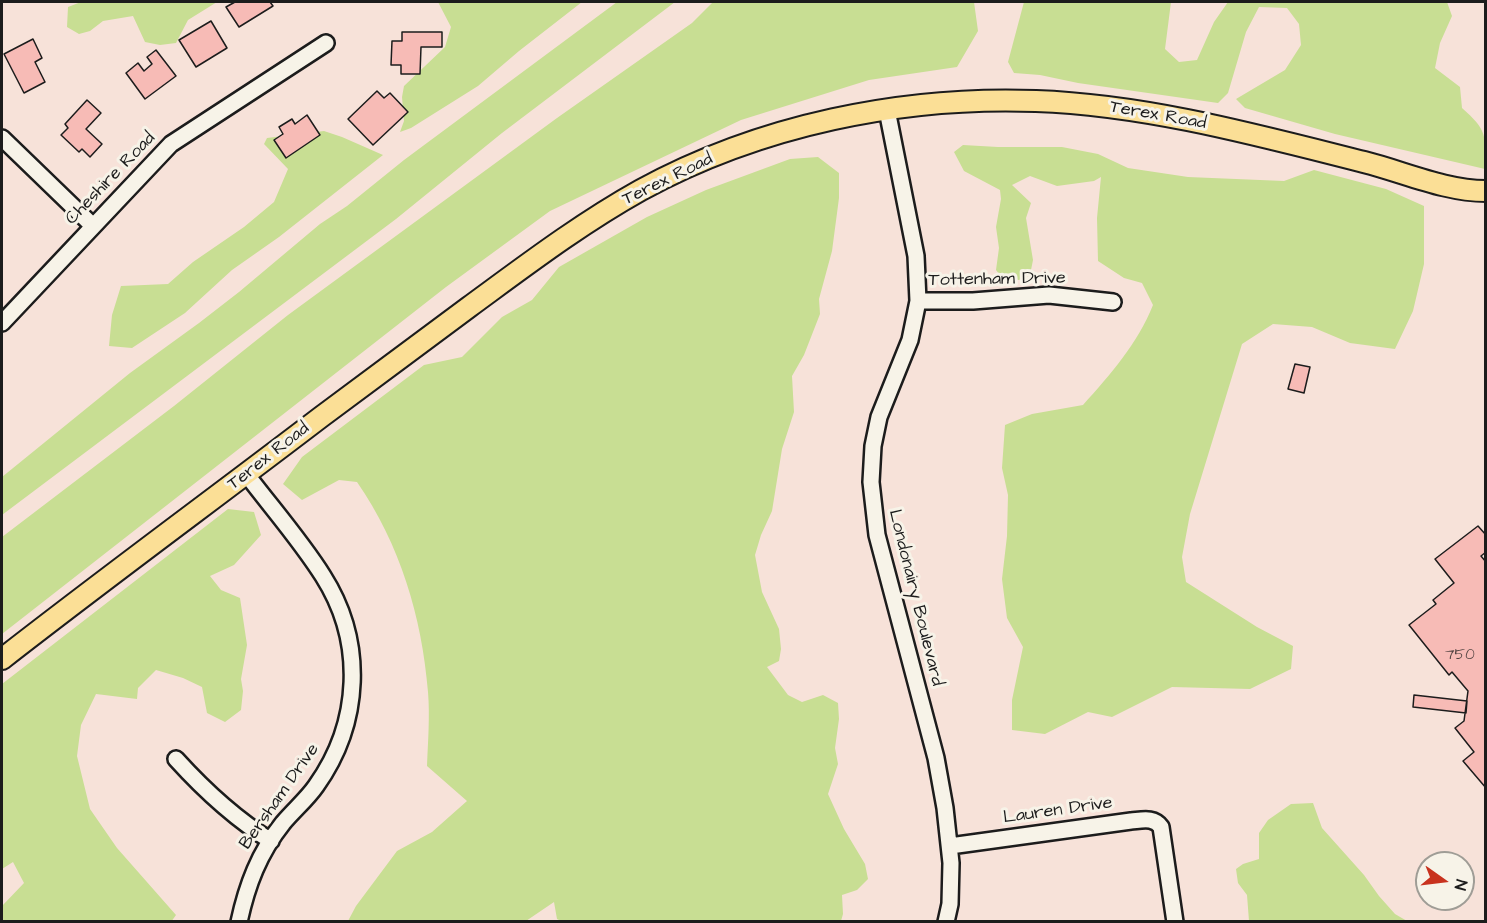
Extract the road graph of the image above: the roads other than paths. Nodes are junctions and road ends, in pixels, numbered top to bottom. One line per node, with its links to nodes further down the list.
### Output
1 (326, 43): 6 (street, Cheshire Road)
2 (887, 110): 4 (main road, Terex Road); 7 (street, Londonairy Boulevard); 10 (main road, Terex Road)
3 (2, 138): 6 (street)
4 (1476, 191): 5 (main road, Terex Road)
5 (1485, 202)
6 (93, 226): 9 (street, Cheshire Road)
7 (918, 301): 8 (street, Tottenham Drive); 14 (street, Londonairy Boulevard)
8 (1113, 302)
9 (2, 323)
10 (247, 475): 11 (main road, Terex Road); 13 (street, Bersham Drive)
11 (2, 658)
12 (176, 759): 13 (street)
13 (271, 841): 15 (street, Bersham Drive)
14 (950, 846): 16 (street, Londonairy Boulevard); 17 (street, Lauren Drive)
15 (239, 921)
16 (946, 921)
17 (1175, 921)

